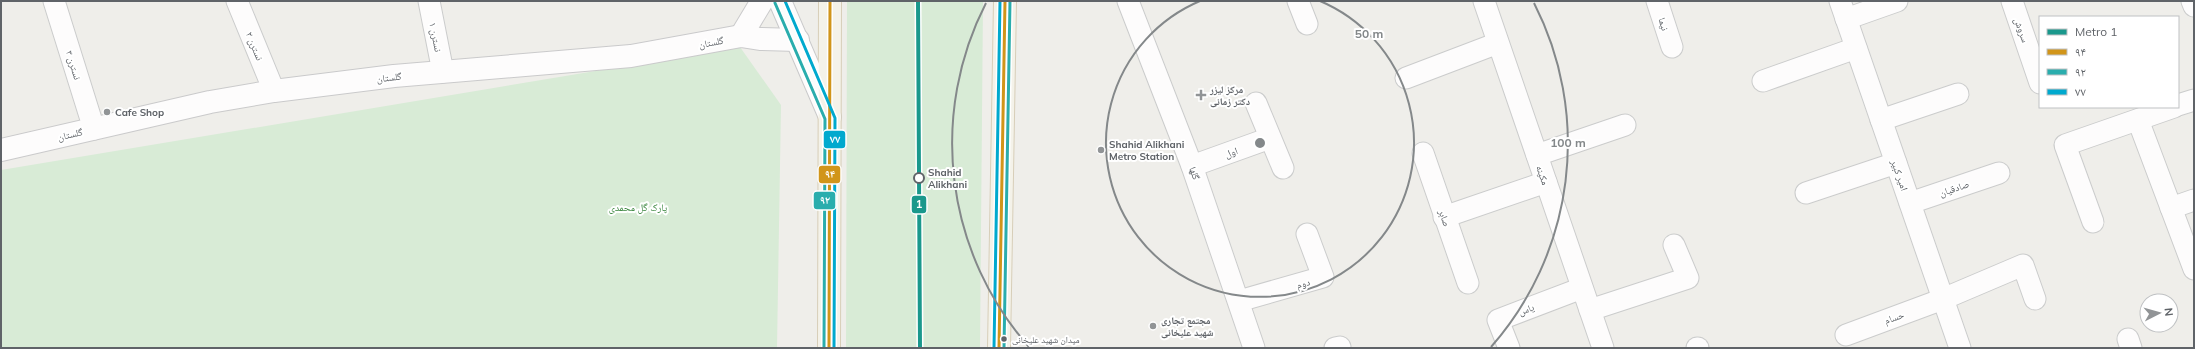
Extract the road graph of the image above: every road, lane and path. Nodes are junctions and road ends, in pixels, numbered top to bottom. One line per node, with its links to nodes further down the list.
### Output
1 (54, 1): 37 (street, نسترن ۳)
2 (237, 1): 27 (street, نسترن ۲)
3 (429, 1): 23 (street, نسترن ۱)
4 (762, 1): 18 (street)
5 (780, 1): 19 (street)
6 (830, 1): 33 (main road)
7 (1005, 1): 64 (main road)
8 (1128, 1): 43 (street, گلها)
9 (1298, 1): 17 (street)
10 (1484, 1): 20 (street, مکینه)
11 (1657, 1): 21 (street, نیما)
12 (1897, 1): 16 (street)
13 (2012, 1): 25 (street, سروش)
14 (2192, 1): 15 (street)
15 (2194, 6)
16 (1843, 10): 22 (street, امیر کبیر)
17 (1307, 24)
18 (741, 36): 19 (street, گلستان); 23 (street, گلستان)
19 (798, 40): 33 (street)
20 (1498, 43): 24 (street); 41 (street, مکینه)
21 (1672, 47)
22 (1856, 48): 26 (street); 34 (street, امیر کبیر)
23 (443, 72): 27 (street, گلستان)
24 (1406, 78)
25 (2039, 79)
26 (1763, 81)
27 (274, 91): 37 (street, گلستان)
28 (1958, 94): 34 (street)
29 (2194, 100): 31 (street)
30 (1256, 103): 38 (street)
31 (2179, 106)
32 (2171, 108): 35 (street)
33 (830, 118): 63 (main road)
34 (1881, 120): 42 (street, امیر کبیر)
35 (2138, 120): 50 (street); 52 (street)
36 (1625, 125): 41 (street)
37 (94, 129): 39 (street, گلستان)
38 (1270, 138): 43 (street, اول); 44 (street)
39 (1, 150)
40 (1424, 153): 51 (street, صابر)
41 (1537, 156): 46 (street, مکینه)
42 (1896, 163): 47 (street); 49 (street, امیر کبیر)
43 (1192, 166): 60 (street, گلها)
44 (1283, 168)
45 (1999, 173): 49 (street, صادقیان)
46 (1546, 182): 51 (street); 57 (street, مکینه)
47 (1806, 193)
48 (2194, 200): 50 (street)
49 (1910, 203): 58 (street, امیر کبیر)
50 (2171, 208): 55 (street)
51 (1444, 217): 56 (street, صابر)
52 (2093, 222)
53 (1307, 234): 60 (street, دوم)
54 (1674, 245): 61 (street)
55 (2194, 269)
56 (1468, 283)
57 (1582, 288): 61 (street, مکینه); 66 (street, یاس)
58 (1943, 299): 59 (street, حسام); 62 (street, حسام); 68 (street, امیر کبیر)
59 (2035, 299)
60 (1239, 300): 65 (street, گلها)
61 (1590, 310): 67 (street, مکینه)
62 (1846, 335)
63 (829, 348)
64 (999, 348)
65 (1254, 348)
66 (1509, 348)
67 (1603, 348)
68 (1960, 348)

